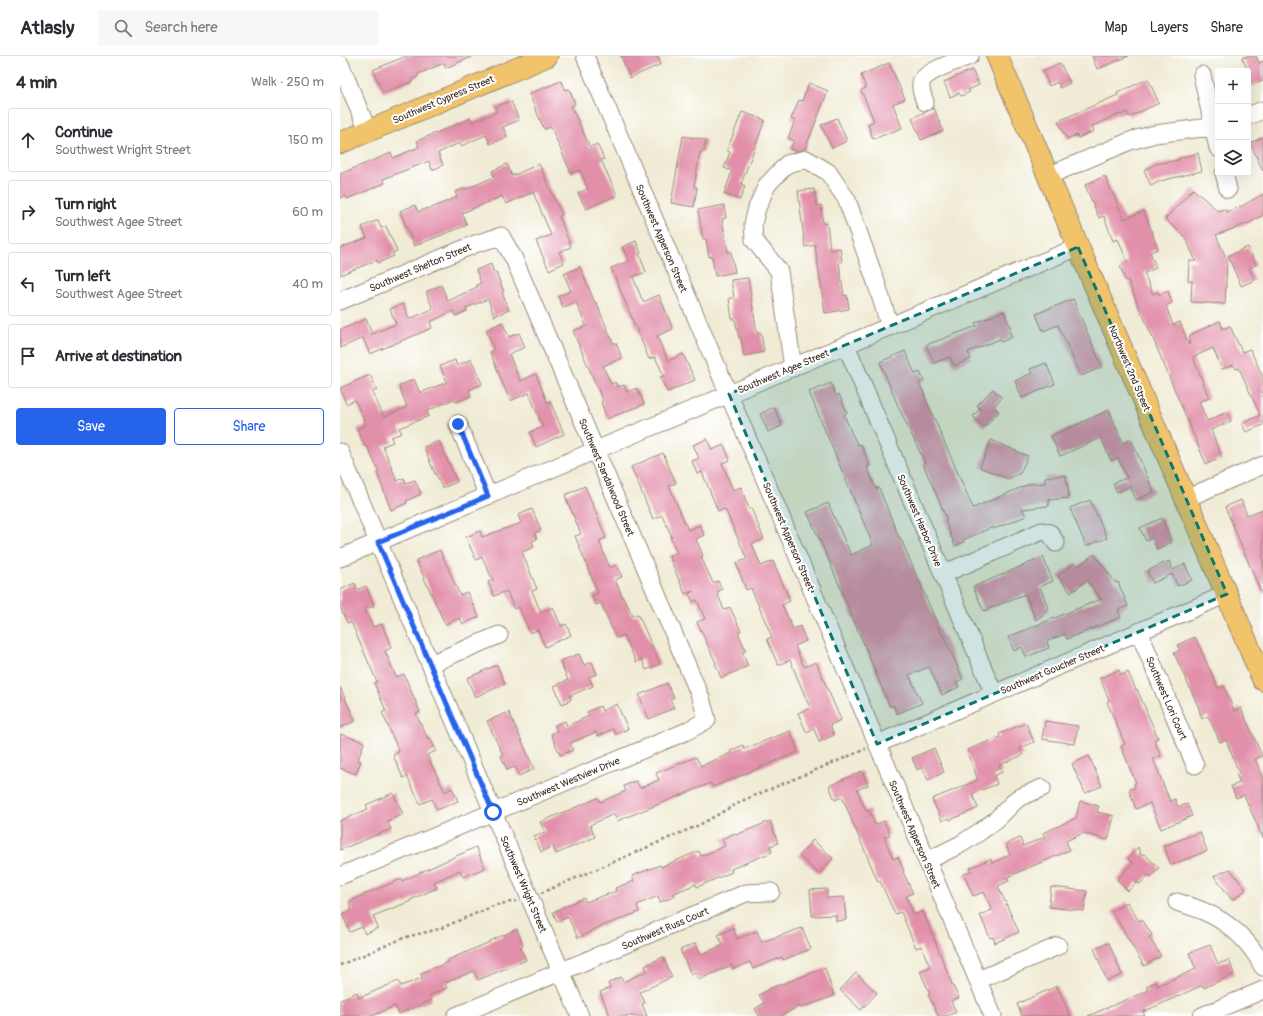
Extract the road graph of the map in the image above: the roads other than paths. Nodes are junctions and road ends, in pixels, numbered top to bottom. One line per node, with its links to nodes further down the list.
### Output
1 (546, 56): 12 (main road, Southwest Cypress Street)
2 (585, 56): 21 (street, Southwest Apperson Street)
3 (970, 56): 7 (street)
4 (997, 56): 14 (main road, Northwest 2nd Street)
5 (340, 64): 12 (street)
6 (1202, 74): 10 (street)
7 (925, 102)
8 (1263, 110): 9 (street)
9 (1251, 115)
10 (1215, 123)
11 (1215, 127): 14 (street)
12 (368, 131): 13 (main road, Southwest Cypress Street)
13 (340, 143)
14 (1048, 176): 16 (main road, Northwest 2nd Street)
15 (501, 236): 17 (street, Southwest Shelton Street); 23 (street, Southwest Sandalwood Street)
16 (1078, 247): 18 (street, Southwest Agee Street); 27 (main road, Northwest 2nd Street)
17 (340, 301)
18 (890, 326): 19 (street, Southwest Agee Street); 20 (street)
19 (846, 345): 20 (street, Southwest Agee Street); 31 (street, Southwest Harbor Drive)
20 (793, 368): 21 (street, Southwest Agee Street)
21 (729, 394): 23 (street, Southwest Agee Street); 39 (street, Southwest Apperson Street)
22 (458, 424): 26 (street)
23 (596, 450): 26 (street, Southwest Agee Street); 38 (street, Southwest Sandalwood Street)
24 (340, 452): 28 (street, Southwest Wright Street)
25 (1263, 465): 27 (street)
26 (488, 496): 28 (street, Southwest Agee Street)
27 (1185, 499): 32 (main road, Northwest 2nd Street)
28 (378, 542): 30 (street, Southwest Agee Street); 35 (street, Southwest Wright Street)
29 (1056, 543): 31 (street)
30 (340, 558)
31 (943, 574): 37 (street, Southwest Harbor Drive)
32 (1227, 594): 33 (street, Southwest Goucher Street); 36 (main road, Northwest 2nd Street)
33 (1139, 632): 37 (street, Southwest Goucher Street); 40 (street, Southwest Lori Court)
34 (500, 635): 35 (street)
35 (430, 664): 42 (street, Southwest Wright Street)
36 (1263, 680)
37 (994, 694): 39 (street, Southwest Goucher Street)
38 (707, 720): 42 (street, Southwest Westview Drive)
39 (877, 744): 43 (street, Southwest Apperson Street)
40 (1195, 765)
41 (1042, 788): 43 (street)
42 (493, 812): 44 (street, Southwest Westview Drive); 49 (street, Southwest Wright Street)
43 (927, 861): 50 (street, Southwest Apperson Street)
44 (340, 876)
45 (771, 892): 49 (street, Southwest Russ Court)
46 (1177, 902): 48 (street)
47 (1058, 946): 50 (street)
48 (1263, 967)
49 (561, 972): 52 (street, Southwest Russ Court); 53 (street, Southwest Wright Street)
50 (978, 980): 54 (street, Southwest Apperson Street)
51 (1263, 990): 55 (street)
52 (456, 1016)
53 (580, 1016)
54 (993, 1016)
55 (1202, 1016)

